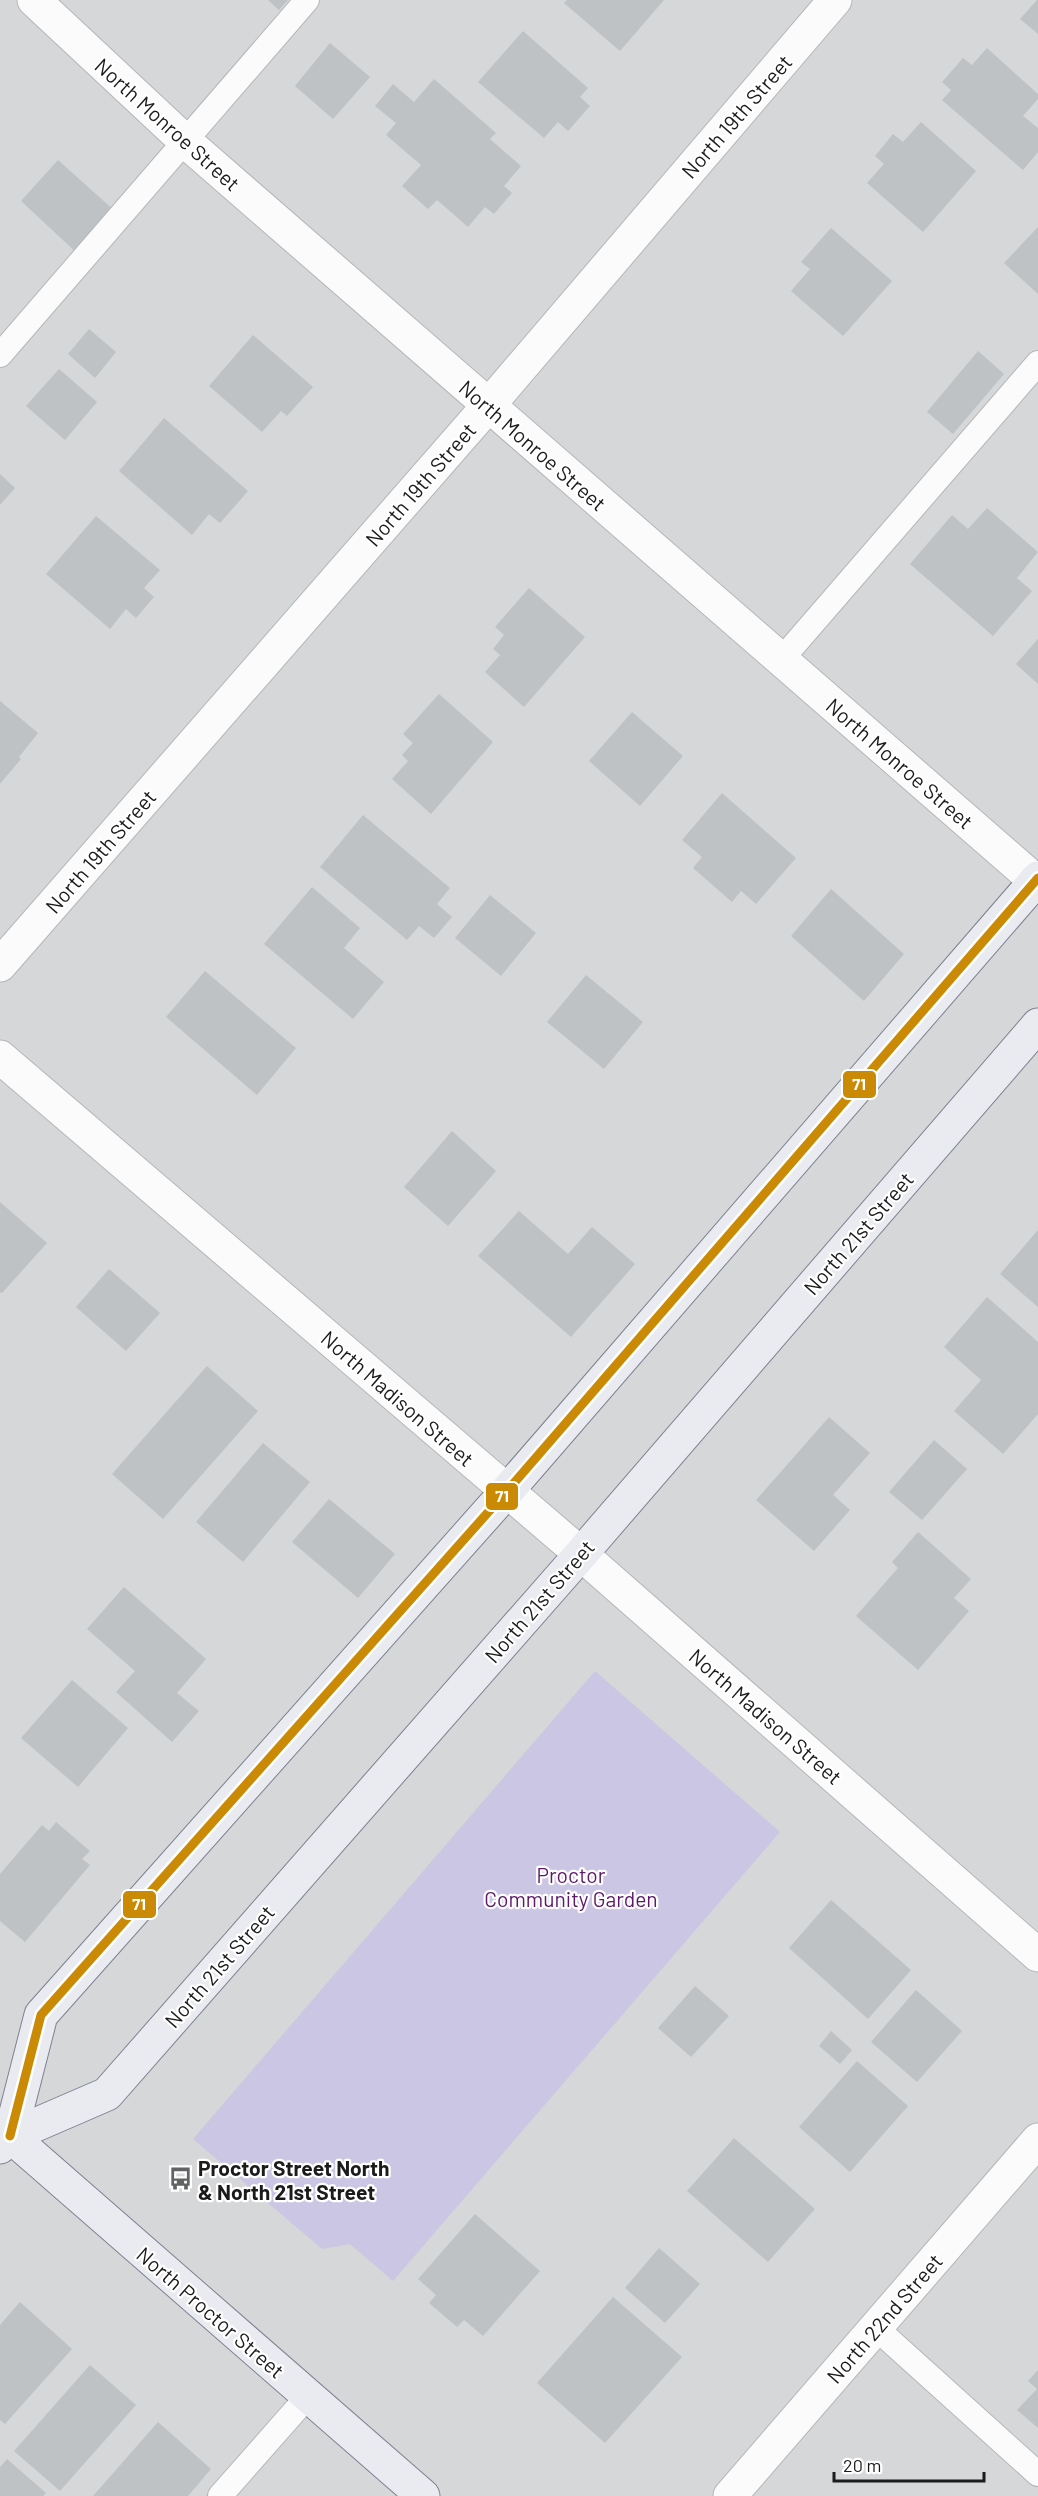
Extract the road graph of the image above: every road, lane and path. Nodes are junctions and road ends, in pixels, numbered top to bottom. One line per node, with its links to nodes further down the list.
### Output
1 (34, 0): 4 (street, North Monroe Street)
2 (307, 0): 4 (lane)
3 (835, 0): 7 (street, North 19th Street)
4 (185, 141): 5 (lane); 7 (street, North Monroe Street)
5 (0, 355)
6 (1038, 363): 8 (lane)
7 (488, 406): 8 (street, North Monroe Street); 10 (street, North 19th Street)
8 (781, 660): 9 (street, North Monroe Street)
9 (1037, 880): 13 (main road)
10 (0, 965)
11 (1038, 1024): 14 (main road, North 21st Street)
12 (0, 1057): 13 (street, North Madison Street)
13 (507, 1491): 14 (street, North Madison Street); 16 (main road)
14 (581, 1554): 15 (street, North Madison Street); 16 (main road, North 21st Street)
15 (1038, 1954)
16 (3, 2137): 19 (main road, North Proctor Street)
17 (1038, 2140): 18 (street, North 22nd Street)
18 (876, 2328): 20 (lane); 23 (street, North 22nd Street)
19 (308, 2396): 21 (lane); 22 (main road, North Proctor Street)
20 (1038, 2474)
21 (220, 2496)
22 (423, 2496)
23 (730, 2496)

